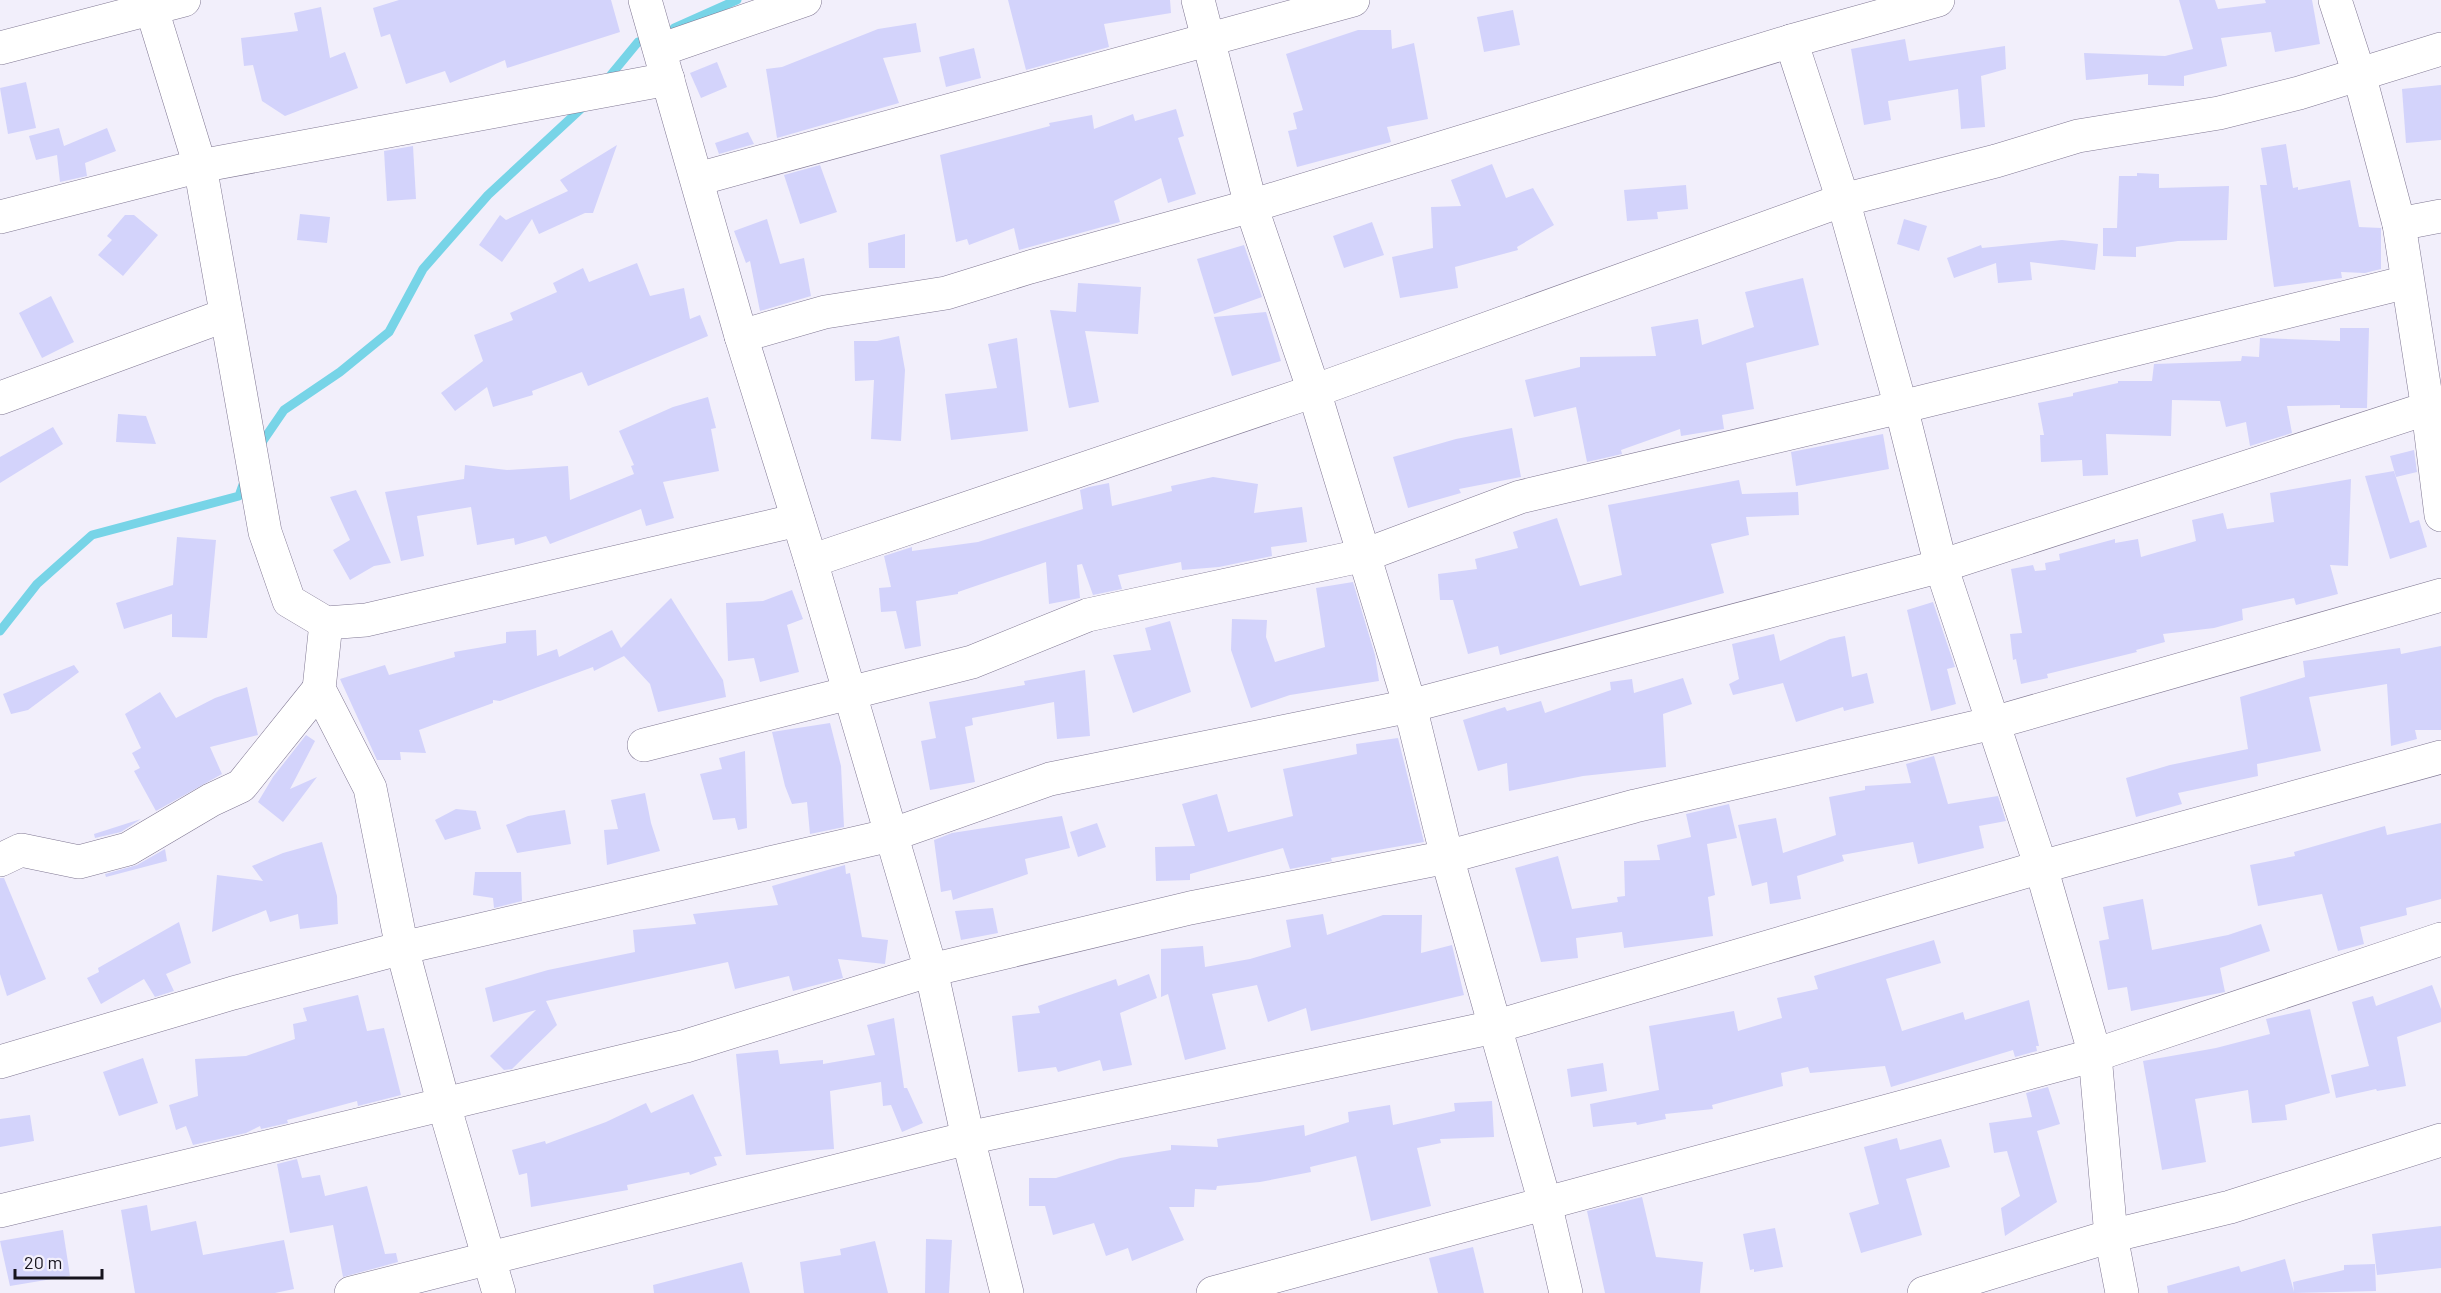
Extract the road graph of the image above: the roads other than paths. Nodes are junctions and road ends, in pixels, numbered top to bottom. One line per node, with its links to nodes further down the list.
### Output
1 (184, 0): 8 (street)
2 (645, 0): 13 (street)
3 (805, 0): 13 (street)
4 (1198, 0): 9 (street)
5 (1353, 0): 9 (street)
6 (1938, 0): 10 (street)
7 (2335, 0): 14 (street)
8 (150, 4): 11 (street); 15 (street)
9 (1207, 40): 16 (street); 18 (street)
10 (1791, 41): 17 (street); 18 (street)
11 (0, 48)
12 (2441, 49): 14 (street)
13 (664, 65): 15 (street); 16 (street)
14 (2359, 74): 17 (street); 21 (street)
15 (200, 166): 20 (street); 23 (street)
16 (698, 179): 24 (street)
17 (1843, 200): 25 (street); 27 (street)
18 (1251, 206): 24 (street); 25 (street)
19 (2441, 216): 21 (street)
20 (0, 217)
21 (2399, 224): 22 (street)
22 (2407, 282): 27 (street); 28 (street)
23 (226, 315): 26 (street); 35 (street)
24 (741, 336): 30 (street)
25 (1314, 391): 31 (street); 32 (street)
26 (0, 398)
27 (1901, 407): 31 (street); 33 (street)
28 (2435, 407): 29 (street); 33 (street)
29 (2441, 515)
30 (798, 520): 32 (street); 35 (street)
31 (1365, 555): 37 (street); 38 (street)
32 (811, 561): 37 (street)
33 (1941, 566): 38 (street); 39 (street)
34 (2441, 595): 39 (street)
35 (326, 622): 36 (street)
36 (319, 688): 44 (street); 47 (street)
37 (849, 691): 40 (street); 42 (street)
38 (1410, 706): 42 (street); 43 (street)
39 (1993, 723): 43 (street); 45 (street)
40 (644, 745)
41 (2441, 757): 45 (street)
42 (891, 836): 47 (street); 48 (street)
43 (1447, 857): 48 (street); 49 (street)
44 (0, 860)
45 (2040, 867): 49 (street); 50 (street)
46 (2441, 939): 50 (street)
47 (402, 948): 51 (street); 52 (street)
48 (931, 970): 52 (street); 53 (street)
49 (1494, 1027): 53 (street); 55 (street)
50 (2095, 1055): 55 (street); 57 (street)
51 (0, 1062)
52 (444, 1105): 56 (street); 58 (street)
53 (968, 1138): 58 (street); 61 (street)
54 (2441, 1140): 57 (street)
55 (1545, 1203): 62 (street); 63 (street)
56 (0, 1211)
57 (2111, 1236): 64 (street); 65 (street)
58 (490, 1258): 59 (street); 60 (street)
59 (351, 1293)
60 (499, 1293)
61 (1007, 1293)
62 (1213, 1293)
63 (1566, 1293)
64 (1924, 1293)
65 (2122, 1293)

